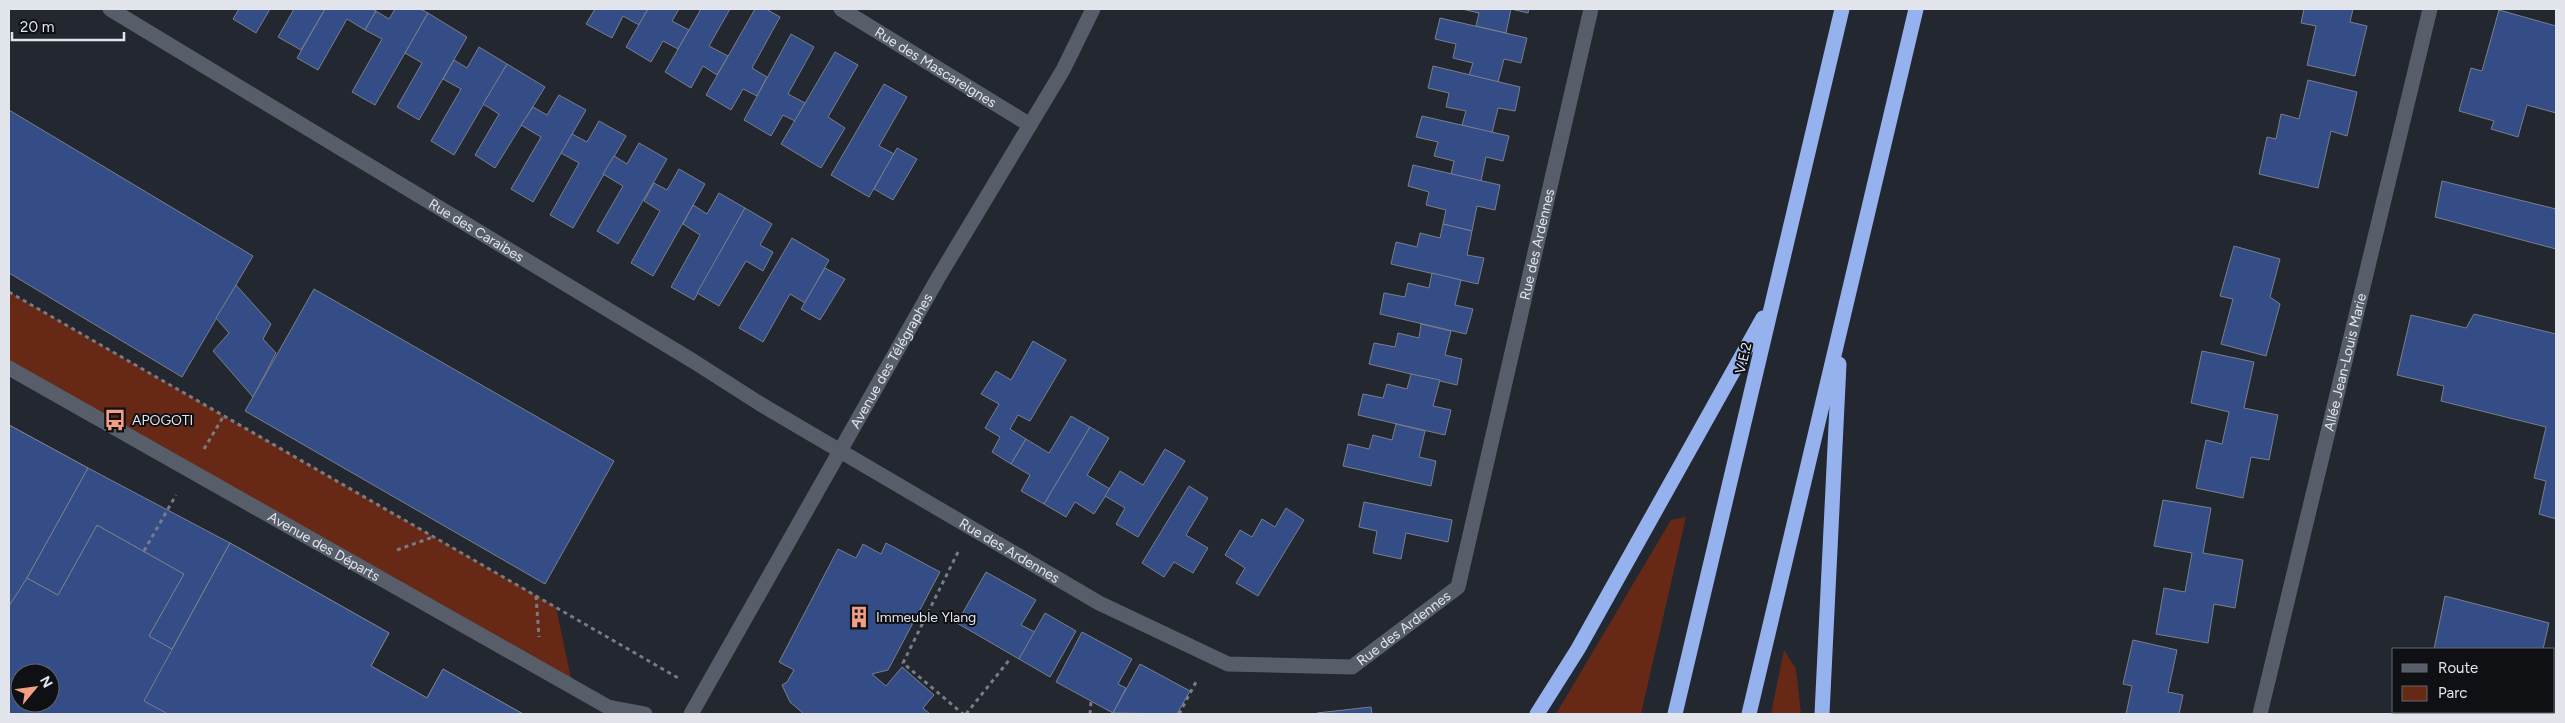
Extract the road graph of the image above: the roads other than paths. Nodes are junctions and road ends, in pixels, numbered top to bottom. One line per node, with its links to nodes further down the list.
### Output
1 (110, 9): 12 (street, Rue des Caraibes)
2 (841, 9): 8 (street, Rue des Mascareignes)
3 (1093, 9): 8 (street, Avenue des Télégraphes)
4 (1591, 9): 12 (street, Rue des Ardennes)
5 (1842, 9): 9 (highway, V.E.2)
6 (1916, 9): 10 (highway)
7 (2430, 9): 19 (street, Allée Jean-Louis Marie)
8 (1030, 124): 12 (street, Avenue des Télégraphes)
9 (1773, 301): 15 (highway); 16 (highway, V.E.2)
10 (1842, 324): 17 (highway); 18 (highway)
11 (9, 368): 13 (street, Avenue des Départs)
12 (841, 450): 14 (street, Avenue des Télégraphes)
13 (645, 714)
14 (691, 714)
15 (1537, 714)
16 (1674, 714)
17 (1749, 714)
18 (1822, 714)
19 (2260, 714)

